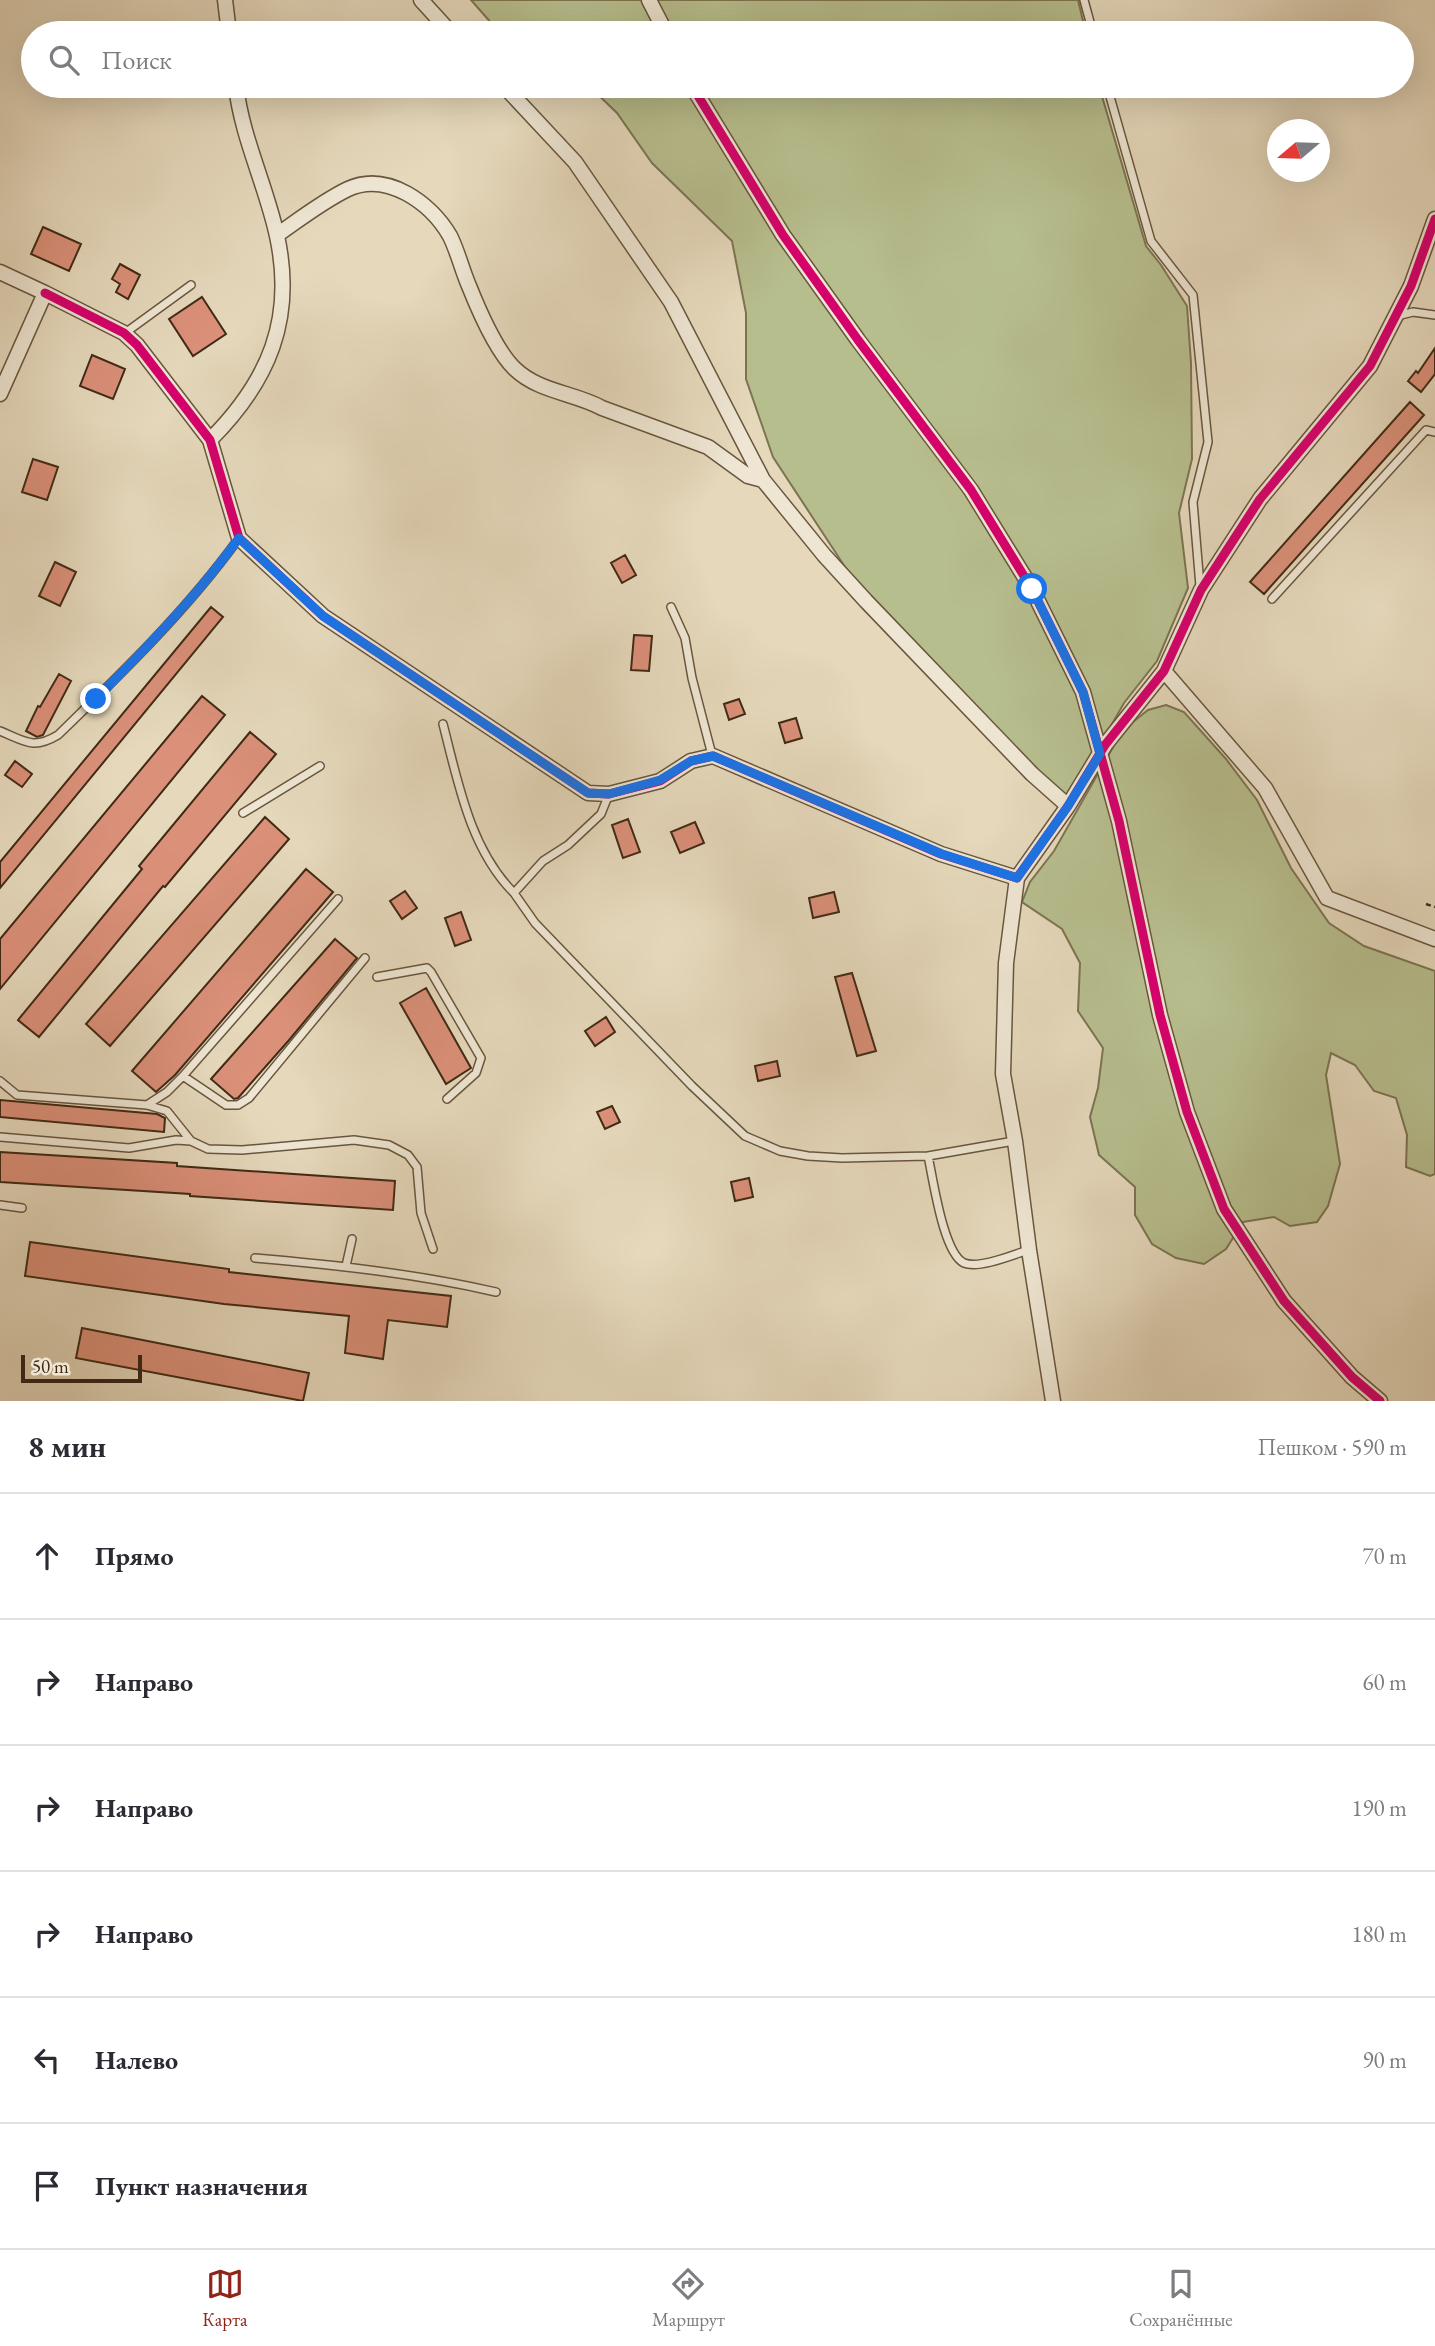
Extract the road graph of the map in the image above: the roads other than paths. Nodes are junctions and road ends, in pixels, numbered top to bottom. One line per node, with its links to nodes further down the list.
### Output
1 (225, 0): 5 (street)
2 (421, 0): 6 (street)
3 (649, 0): 7 (street)
4 (1084, 0): 8 (lane)
5 (228, 21)
6 (441, 21)
7 (660, 21)
8 (1090, 21)
9 (238, 98): 14 (street)
10 (515, 98): 24 (street)
11 (699, 98): 32 (street)
12 (1110, 98): 26 (lane)
13 (1435, 219): 19 (street)
14 (277, 235): 23 (street); 24 (street)
15 (0, 272): 17 (street)
16 (191, 285): 20 (lane)
17 (45, 293): 20 (street); 21 (street)
18 (1435, 314): 19 (lane)
19 (1396, 317): 26 (street)
20 (124, 333): 23 (street)
21 (0, 394)
22 (1435, 432): 27 (lane)
23 (210, 440): 25 (street)
24 (763, 480): 36 (street)
25 (239, 538): 31 (lane); 35 (street)
26 (1200, 590): 29 (street)
27 (1272, 598)
28 (671, 607): 33 (lane)
29 (1164, 671): 32 (street); 41 (street)
30 (443, 724): 39 (lane)
31 (0, 731)
32 (1100, 754): 36 (street); 61 (street)
33 (713, 756): 35 (street); 38 (street)
34 (320, 766): 37 (lane)
35 (609, 794): 39 (lane)
36 (1068, 806): 38 (street)
37 (243, 813)
38 (1017, 878): 50 (street)
39 (514, 893): 51 (lane)
40 (338, 899): 44 (lane)
41 (1435, 939)
42 (365, 958): 44 (lane)
43 (377, 977): 46 (lane)
44 (183, 1076): 47 (lane)
45 (0, 1081): 47 (lane)
46 (447, 1099)
47 (147, 1105): 49 (lane)
48 (0, 1137): 49 (lane)
49 (191, 1141): 55 (lane)
50 (1015, 1141): 51 (lane); 56 (street)
51 (928, 1156): 56 (lane)
52 (0, 1205): 53 (lane)
53 (22, 1208)
54 (352, 1239): 58 (lane)
55 (433, 1249)
56 (1029, 1250): 60 (street)
57 (255, 1258): 58 (lane)
58 (346, 1266): 59 (lane)
59 (496, 1292)
60 (1053, 1401)
61 (1380, 1401)

